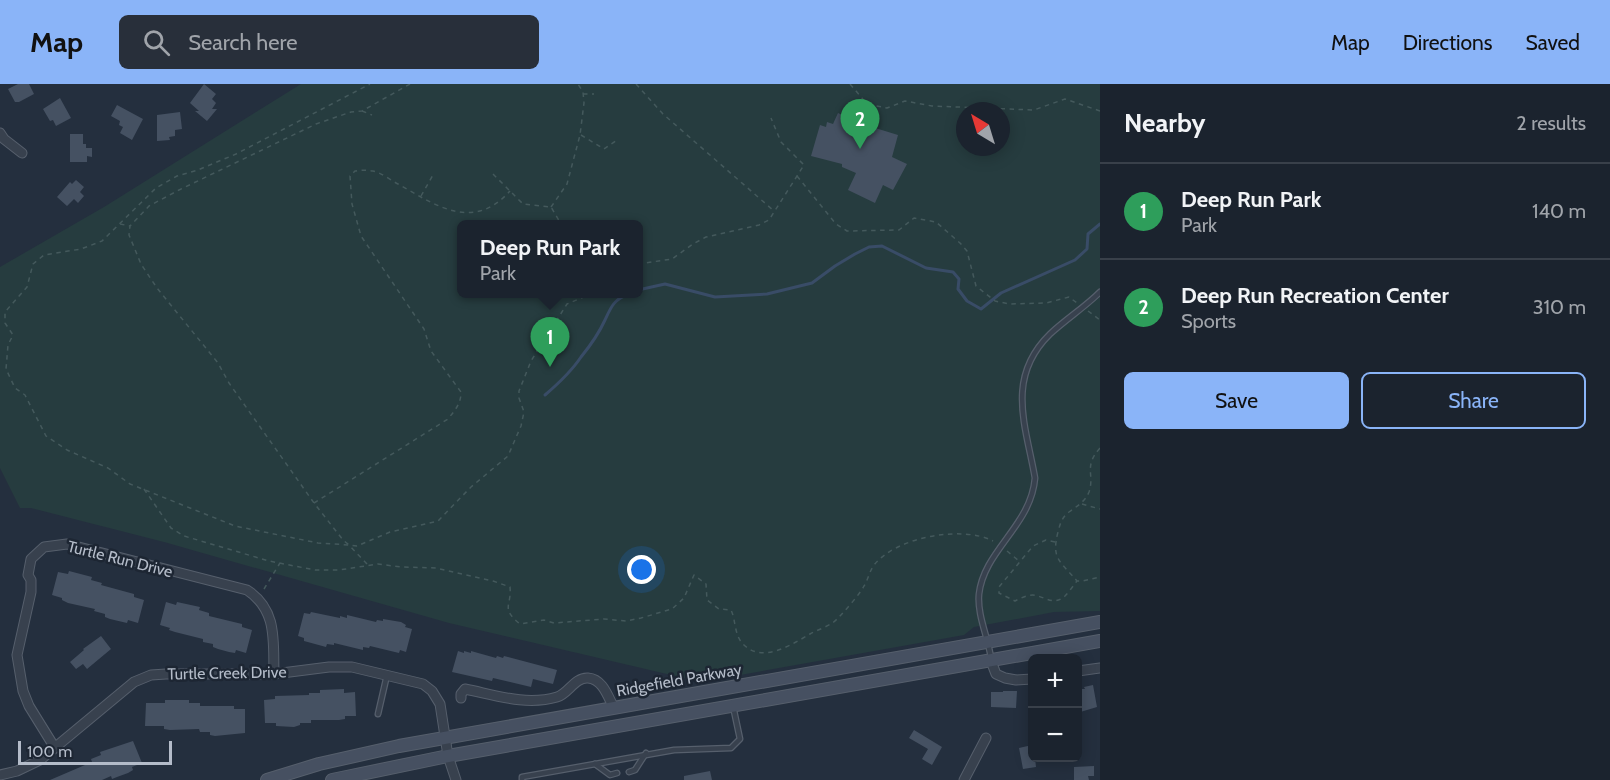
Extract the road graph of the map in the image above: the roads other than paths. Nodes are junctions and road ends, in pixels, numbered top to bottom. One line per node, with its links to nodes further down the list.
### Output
1 (0, 133): 2 (street)
2 (22, 153)
3 (1100, 292): 6 (lane)
4 (1100, 622): 6 (main road, Ridgefield Parkway)
5 (1100, 641): 7 (main road)
6 (988, 642): 7 (lane); 15 (main road, Ridgefield Parkway)
7 (991, 661): 12 (street); 14 (main road)
8 (1100, 668): 9 (street)
9 (1082, 670)
10 (274, 674): 11 (street, Turtle Creek Drive); 19 (street, Turtle Creek Drive); 19 (street, Turtle Run Drive)
11 (387, 675): 16 (lane); 17 (street, Turtle Creek Drive)
12 (1028, 678)
13 (461, 698): 15 (street)
14 (733, 706): 20 (lane); 21 (main road)
15 (614, 708): 17 (main road, Ridgefield Parkway)
16 (378, 714)
17 (445, 738): 21 (street); 26 (main road, Ridgefield Parkway)
18 (986, 738): 30 (street)
19 (56, 748): 25 (street, Turtle Creek Drive)
20 (646, 753): 22 (lane); 23 (lane)
21 (448, 756): 27 (main road); 28 (street)
22 (596, 764): 24 (lane); 29 (lane)
23 (629, 772)
24 (617, 773)
25 (0, 775)
26 (267, 780)
27 (332, 780)
28 (456, 780)
29 (522, 780)
30 (964, 780)

